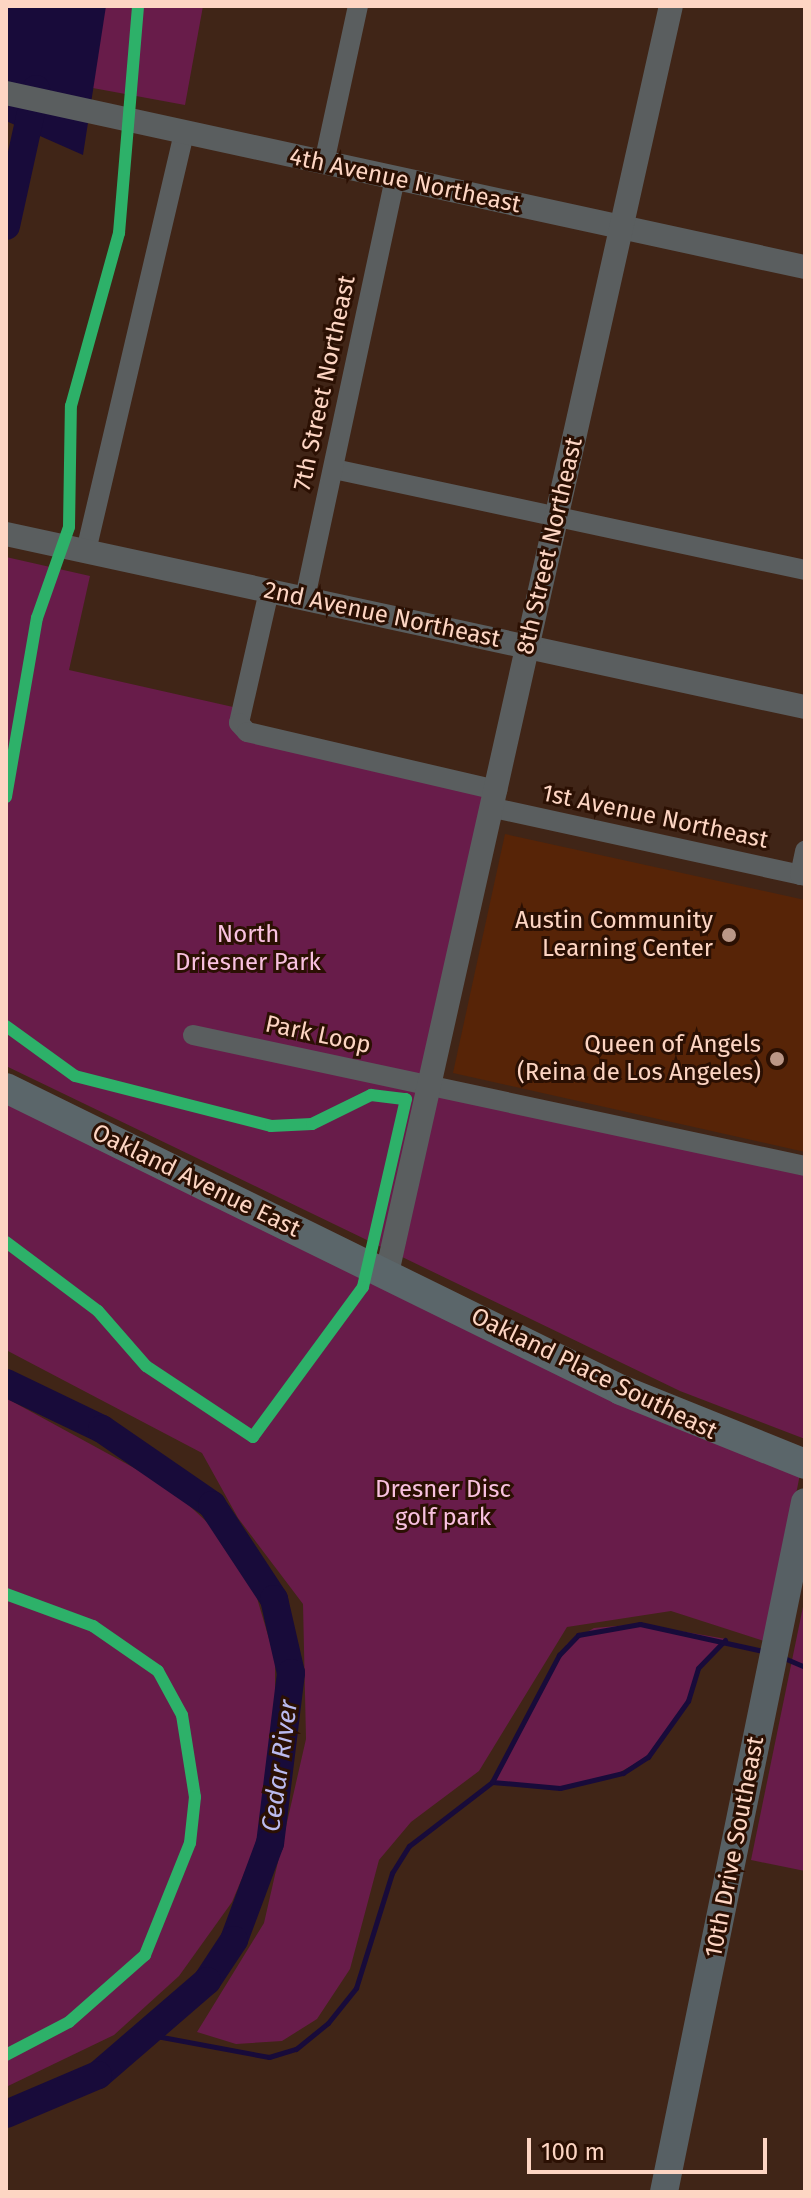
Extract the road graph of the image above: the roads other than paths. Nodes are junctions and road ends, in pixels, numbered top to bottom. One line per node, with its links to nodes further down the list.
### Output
1 (358, 6): 5 (street)
2 (671, 6): 7 (street, 8th Street Northeast)
3 (6, 93): 4 (street, 4th Avenue Northeast)
4 (184, 132): 5 (street, 4th Avenue Northeast); 12 (street)
5 (324, 163): 6 (street, 4th Avenue Northeast)
6 (395, 179): 7 (street, 4th Avenue Northeast); 9 (street, 7th Street Northeast)
7 (622, 228): 8 (street, 4th Avenue Northeast); 10 (street, 8th Street Northeast)
8 (805, 267)
9 (334, 469): 10 (street); 15 (street, 7th Street Northeast)
10 (556, 518): 13 (street); 16 (street, 8th Street Northeast)
11 (17, 536): 12 (street, 2nd Avenue Northeast)
12 (86, 551): 14 (street, 2nd Avenue Northeast)
13 (805, 570)
14 (269, 591): 15 (street, 2nd Avenue Northeast); 18 (street, 1st Avenue Northeast)
15 (305, 598): 16 (street, 2nd Avenue Northeast)
16 (527, 647): 17 (street, 2nd Avenue Northeast); 18 (street, 8th Street Northeast)
17 (805, 707)
18 (496, 799): 20 (street, 1st Avenue Northeast); 22 (street, 8th Street Northeast)
19 (805, 851): 20 (street)
20 (802, 875)
21 (193, 1035): 22 (street, Park Loop)
22 (432, 1086): 24 (street); 25 (street, 8th Street Northeast)
23 (6, 1088): 25 (main road, Oakland Avenue East)
24 (805, 1166)
25 (387, 1273): 26 (main road, Oakland Place Southeast)
26 (805, 1464)
27 (805, 1502): 28 (main road, 10th Drive Southeast)
28 (664, 2192)

